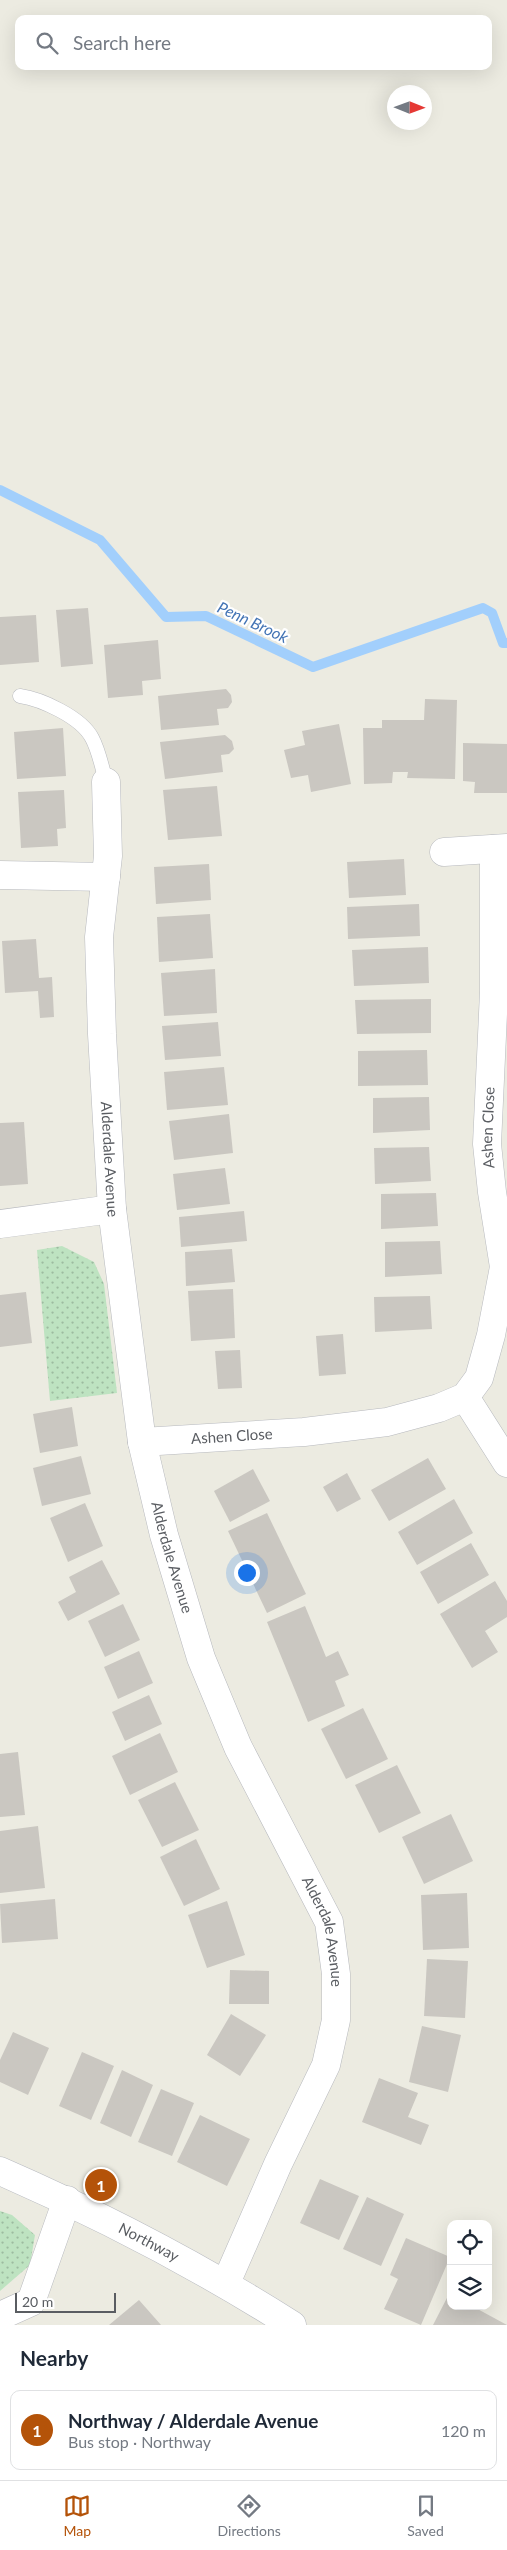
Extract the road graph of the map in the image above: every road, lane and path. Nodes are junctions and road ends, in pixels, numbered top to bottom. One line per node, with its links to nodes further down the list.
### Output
1 (20, 696): 2 (lane)
2 (106, 782): 6 (street, Alderdale Avenue)
3 (501, 849): 4 (street, Ashen Close); 9 (street, Ashen Close)
4 (444, 852)
5 (0, 875): 6 (street)
6 (106, 877): 7 (street, Alderdale Avenue)
7 (112, 1209): 8 (street); 10 (street, Alderdale Avenue)
8 (0, 1224)
9 (466, 1397): 10 (street, Ashen Close); 11 (street)
10 (142, 1442): 14 (street, Alderdale Avenue)
11 (507, 1463)
12 (0, 2171): 13 (street, Northway)
13 (67, 2200): 14 (street, Northway); 15 (street)
14 (226, 2283): 16 (street, Northway)
15 (0, 2316)
16 (292, 2325)

